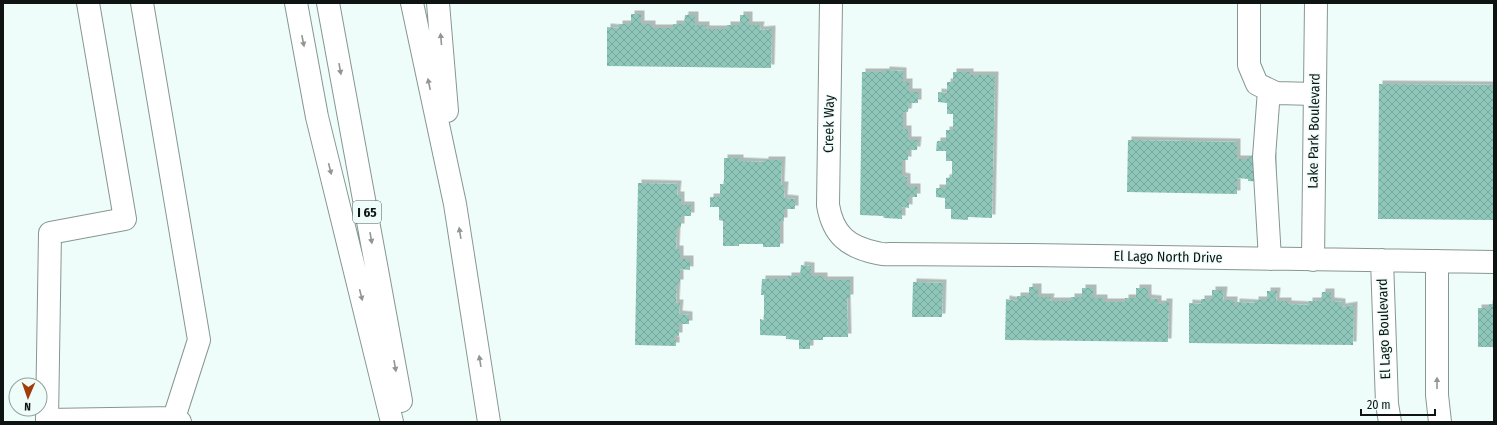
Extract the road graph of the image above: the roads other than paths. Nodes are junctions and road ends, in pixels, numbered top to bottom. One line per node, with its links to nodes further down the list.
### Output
1 (88, 3): 20 (main road)
2 (142, 3): 19 (main road)
3 (296, 3): 21 (main road, one-way to 21)
4 (328, 3): 22 (main road, I 65, one-way to 22)
5 (412, 3): 12 (main road, one-way to 5)
6 (438, 3): 12 (main road, one-way to 6)
7 (831, 3): 13 (main road, Creek Way)
8 (1250, 3): 10 (main road)
9 (1316, 3): 11 (main road, Lake Park Boulevard)
10 (1269, 90): 11 (main road); 14 (main road)
11 (1315, 94): 15 (main road, Lake Park Boulevard)
12 (455, 204): 23 (main road, one-way to 12)
13 (846, 241): 14 (main road, El Lago North Drive)
14 (1270, 259): 15 (main road, El Lago North Drive)
15 (1312, 260): 16 (main road, El Lago North Drive)
16 (1382, 260): 17 (main road, El Lago North Drive); 24 (main road, El Lago Boulevard)
17 (1437, 261): 18 (main road, El Lago North Drive); 25 (main road, one-way to 17)
18 (1494, 262)
19 (177, 420): 20 (main road)
20 (47, 421)
21 (392, 422)
22 (405, 422)
23 (489, 422)
24 (1390, 422)
25 (1440, 422)

